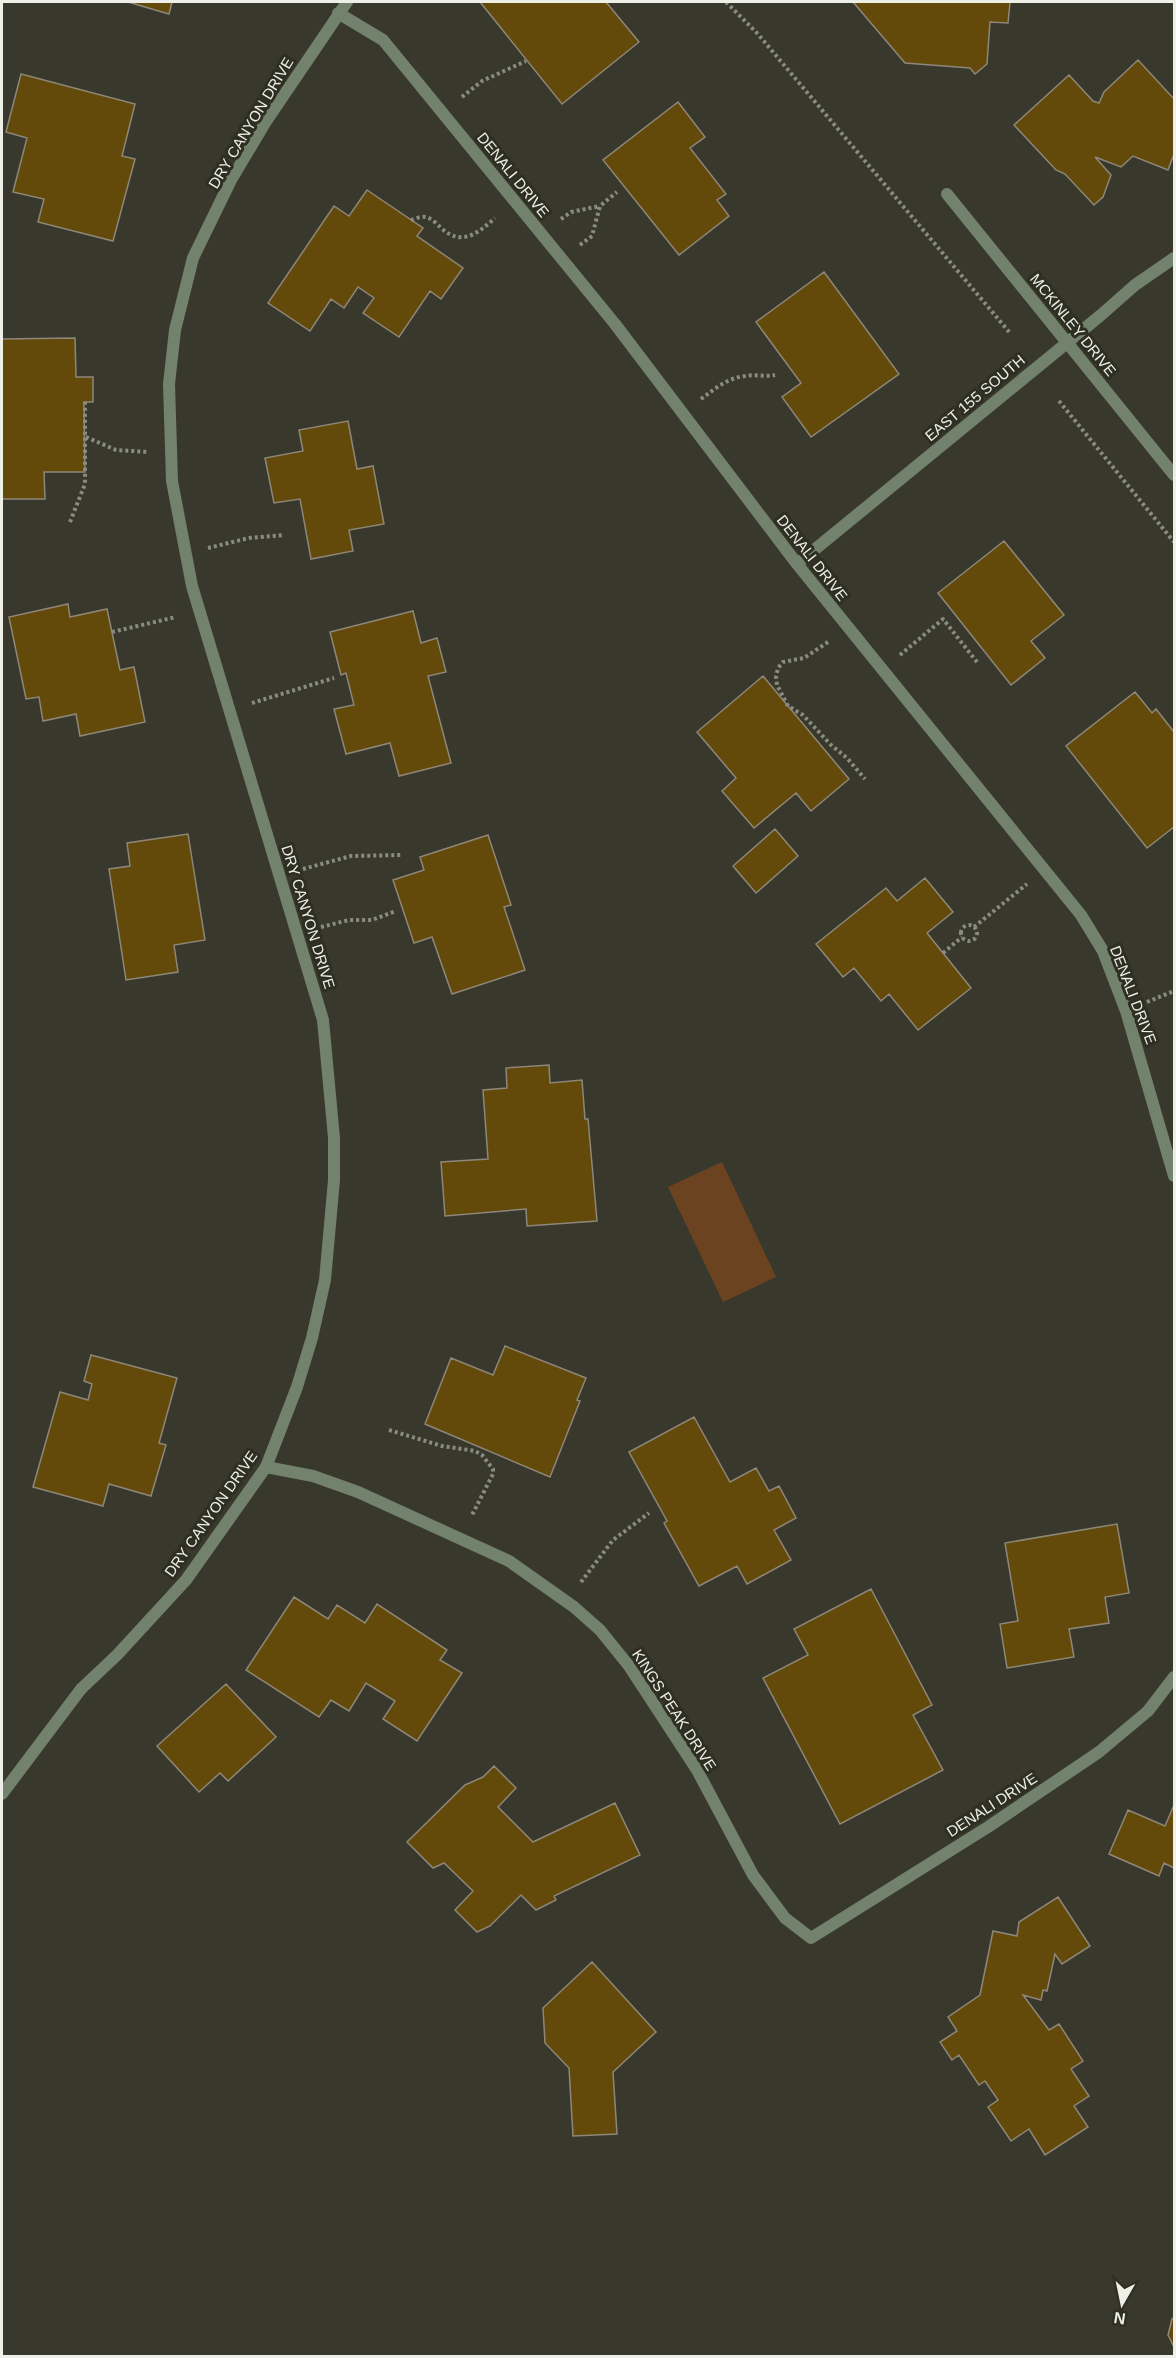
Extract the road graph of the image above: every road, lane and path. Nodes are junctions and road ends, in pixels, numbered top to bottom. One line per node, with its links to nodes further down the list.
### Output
1 (347, 2): 3 (street, DRY CANYON DRIVE)
2 (726, 2): 14 (path)
3 (338, 13): 5 (street, DENALI DRIVE); 21 (street, DRY CANYON DRIVE)
4 (526, 61): 5 (path)
5 (442, 113): 8 (street, DENALI DRIVE)
6 (618, 192): 9 (path)
7 (948, 194): 15 (street, MCKINLEY DRIVE)
8 (515, 202): 10 (path); 11 (street, DENALI DRIVE)
9 (600, 206): 11 (path); 13 (path)
10 (411, 220)
11 (541, 234): 13 (street, DENALI DRIVE)
12 (1174, 258): 15 (street, EAST 155 SOUTH)
13 (562, 259): 19 (street, DENALI DRIVE)
14 (1010, 333)
15 (1067, 342): 22 (street, MCKINLEY DRIVE); 27 (street, EAST 155 SOUTH)
16 (775, 375): 19 (path)
17 (1059, 401): 25 (path)
18 (86, 402): 20 (path)
19 (683, 414): 27 (street, DENALI DRIVE)
20 (87, 437): 21 (path); 23 (path)
21 (171, 451): 26 (street, DRY CANYON DRIVE)
22 (1174, 475)
23 (70, 522)
24 (284, 535): 26 (path)
25 (1174, 542)
26 (186, 554): 28 (street, DRY CANYON DRIVE)
27 (797, 564): 29 (street, DENALI DRIVE)
28 (200, 610): 30 (path); 34 (street, DRY CANYON DRIVE)
29 (847, 627): 32 (street, DENALI DRIVE); 35 (path)
30 (112, 632)
31 (977, 662): 32 (path)
32 (882, 670): 37 (street, DENALI DRIVE)
33 (334, 678): 34 (path)
34 (230, 710): 38 (street, DRY CANYON DRIVE)
35 (865, 779)
36 (403, 855): 38 (path)
37 (1045, 871): 40 (path); 44 (street, DENALI DRIVE)
38 (280, 875): 41 (street, DRY CANYON DRIVE)
39 (396, 911): 41 (path)
40 (974, 927): 42 (path); 42 (path)
41 (297, 934): 46 (street, DRY CANYON DRIVE)
42 (962, 937): 43 (path)
43 (943, 953)
44 (1174, 1176)
45 (388, 1430): 48 (path)
46 (266, 1467): 48 (street, KINGS PEAK DRIVE); 51 (street, DRY CANYON DRIVE)
47 (649, 1513): 49 (path)
48 (461, 1539): 49 (street, KINGS PEAK DRIVE)
49 (567, 1602): 52 (street, KINGS PEAK DRIVE)
50 (1174, 1677): 52 (street, DENALI DRIVE)
51 (2, 1794)
52 (811, 1938)

